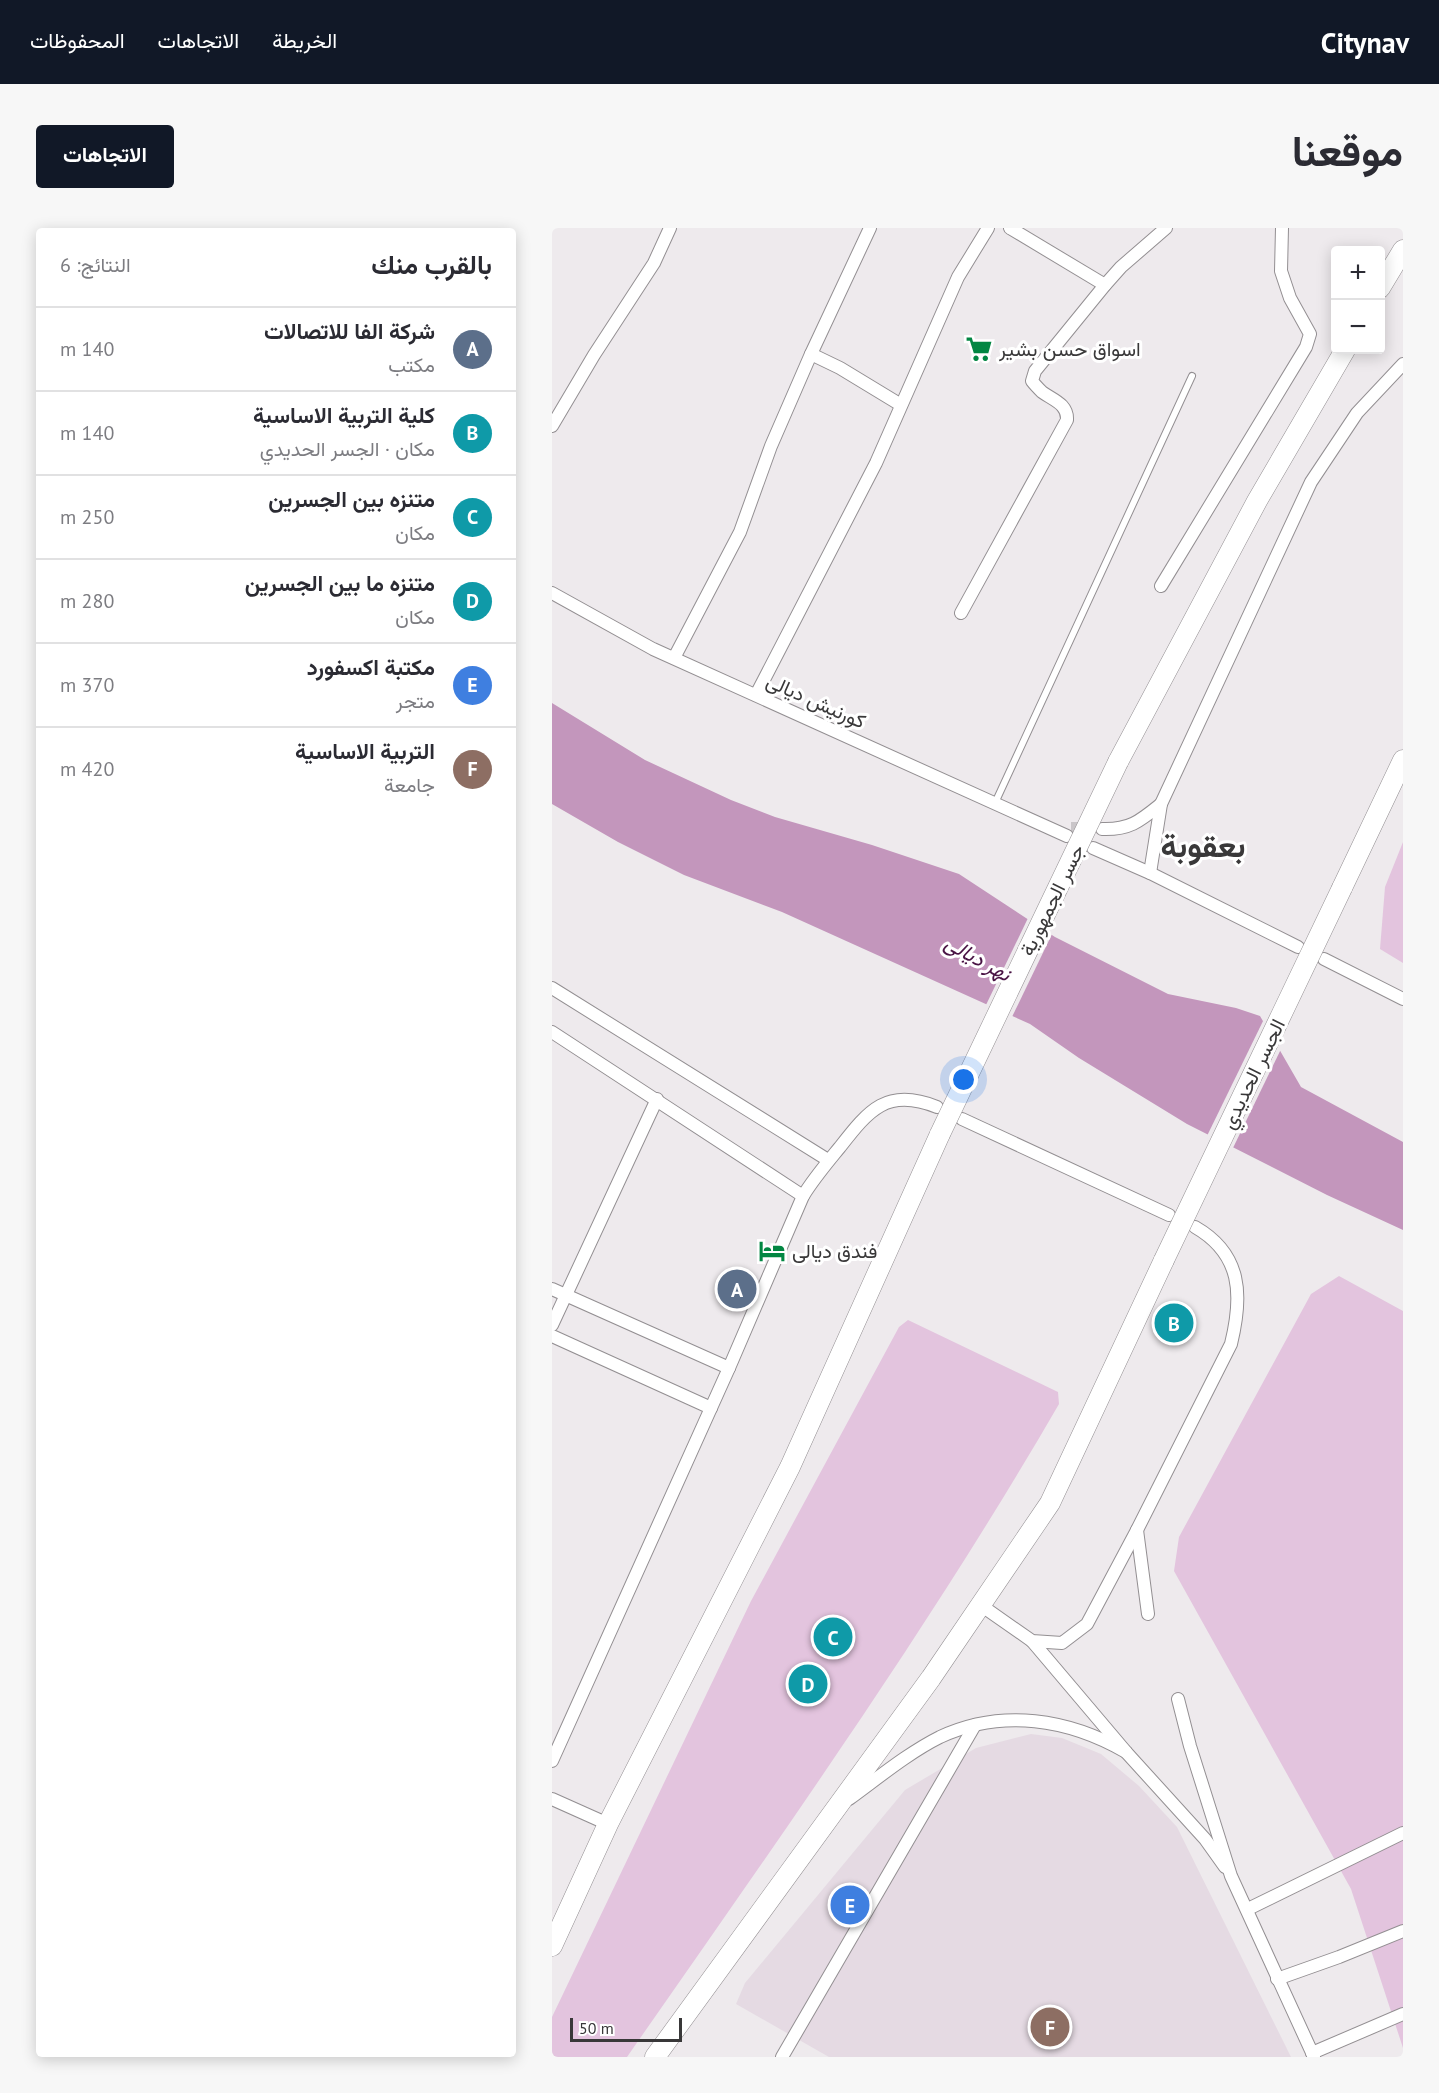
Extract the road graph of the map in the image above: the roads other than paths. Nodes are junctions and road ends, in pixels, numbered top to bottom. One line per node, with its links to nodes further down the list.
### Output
1 (670, 228): 15 (street)
2 (870, 228): 10 (street)
3 (988, 228): 14 (street)
4 (1010, 228): 9 (street)
5 (1164, 228): 9 (street)
6 (1282, 228): 16 (street)
7 (1403, 249): 8 (main road)
8 (1385, 280)
9 (1105, 285): 18 (street)
10 (811, 354): 14 (street); 19 (street)
11 (1343, 354): 56 (main road, جسر الجمهورية, bridge)
12 (1403, 364): 23 (street)
13 (1192, 376): 22 (lane)
14 (901, 405): 20 (street)
15 (552, 426)
16 (1161, 586)
17 (552, 593): 19 (street, كورنيش ديالى)
18 (961, 613)
19 (674, 658): 20 (street, كورنيش ديالى)
20 (756, 695): 22 (street, كورنيش ديالى)
21 (1403, 760): 47 (main road, الجسر الحديدي, bridge)
22 (995, 803): 25 (street, كورنيش ديالى)
23 (1161, 804): 24 (street); 27 (street)
24 (1102, 829)
25 (1069, 832)
26 (1093, 848): 27 (street)
27 (1150, 873): 28 (street)
28 (1298, 947)
29 (1324, 959): 31 (street)
30 (552, 988): 36 (street)
31 (1403, 999)
32 (552, 1032): 33 (street)
33 (657, 1099): 37 (street); 41 (street)
34 (937, 1107): 36 (street)
35 (962, 1119): 38 (street)
36 (828, 1160): 37 (street)
37 (803, 1196): 44 (street)
38 (1169, 1215)
39 (1195, 1227): 46 (street)
40 (552, 1289): 41 (street)
41 (566, 1295): 42 (street); 44 (street)
42 (552, 1325)
43 (552, 1336): 45 (street)
44 (729, 1368): 45 (street)
45 (711, 1408): 53 (street)
46 (1137, 1530): 48 (street); 49 (street)
47 (982, 1606): 49 (street); 55 (main road, الجسر الحديدي)
48 (1148, 1614)
49 (1032, 1641): 52 (street)
50 (1178, 1699): 58 (street)
51 (975, 1725): 52 (street); 55 (street); 64 (street)
52 (1126, 1752): 58 (street)
53 (552, 1761)
54 (552, 1798): 56 (street)
55 (838, 1807): 66 (main road, الجسر الحديدي)
56 (608, 1824): 61 (main road, جسر الجمهورية)
57 (1403, 1833): 59 (street)
58 (1231, 1876): 59 (street)
59 (1248, 1909): 62 (street)
60 (1403, 1931): 62 (street)
61 (552, 1946)
62 (1277, 1979): 65 (street)
63 (1403, 2014): 65 (street)
64 (787, 2055)
65 (1313, 2055)
66 (655, 2057)

